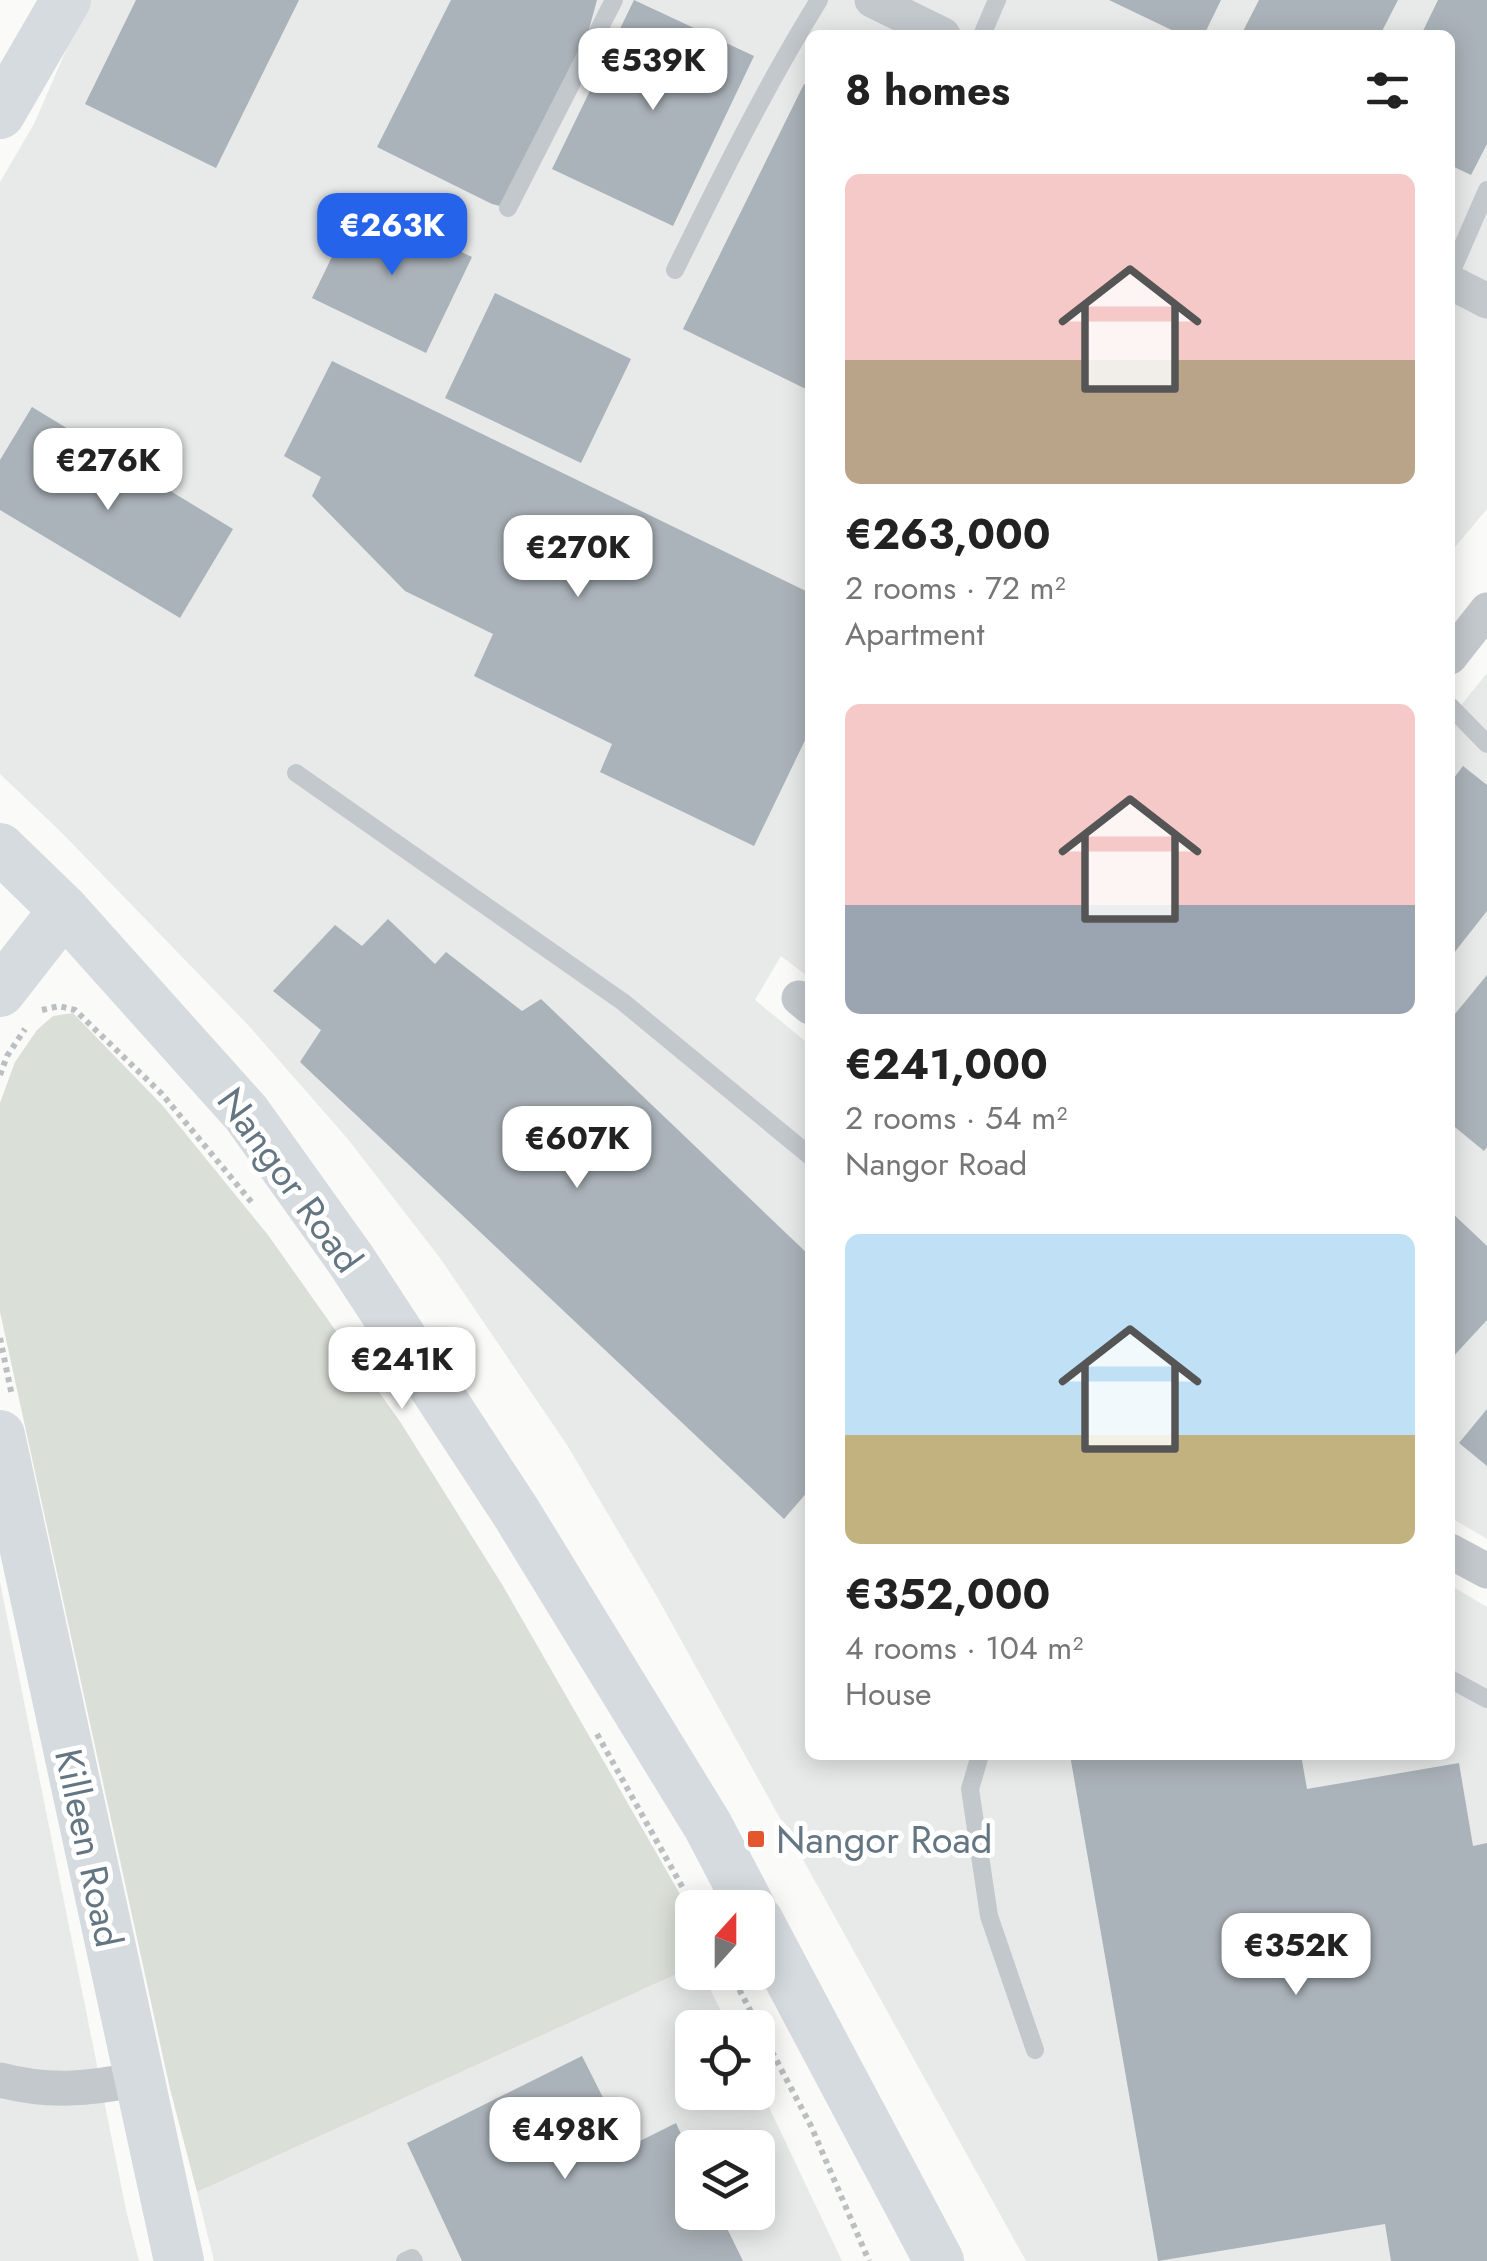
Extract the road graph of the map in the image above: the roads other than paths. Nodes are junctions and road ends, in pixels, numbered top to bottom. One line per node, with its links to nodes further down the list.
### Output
1 (66, 0): 8 (main road)
2 (614, 0): 10 (lane)
3 (819, 0): 12 (lane)
4 (872, 0): 6 (street)
5 (997, 0): 7 (lane)
6 (933, 30)
7 (984, 30)
8 (0, 114)
9 (1486, 196): 11 (lane)
10 (508, 208)
11 (1455, 267)
12 (676, 270)
13 (1455, 281): 14 (street)
14 (1487, 302)
15 (1487, 610): 16 (street)
16 (1455, 651)
17 (1455, 711): 18 (lane)
18 (1487, 744)
19 (296, 773): 23 (lane)
20 (0, 848): 21 (main road, Nangor Road)
21 (64, 910): 22 (main road); 30 (main road, Nangor Road)
22 (22, 1010)
23 (805, 1152)
24 (0, 1435): 33 (main road, Killeen Road)
25 (1455, 1554): 26 (street)
26 (1487, 1571)
27 (1455, 1682): 28 (lane)
28 (1487, 1699)
29 (979, 1760): 32 (lane)
30 (742, 1890)
31 (775, 1952): 35 (main road)
32 (1035, 2050)
33 (138, 2079): 34 (street); 36 (main road, Killeen Road)
34 (0, 2080)
35 (937, 2257)
36 (178, 2261)
37 (405, 2261): 38 (lane)
38 (414, 2261)

